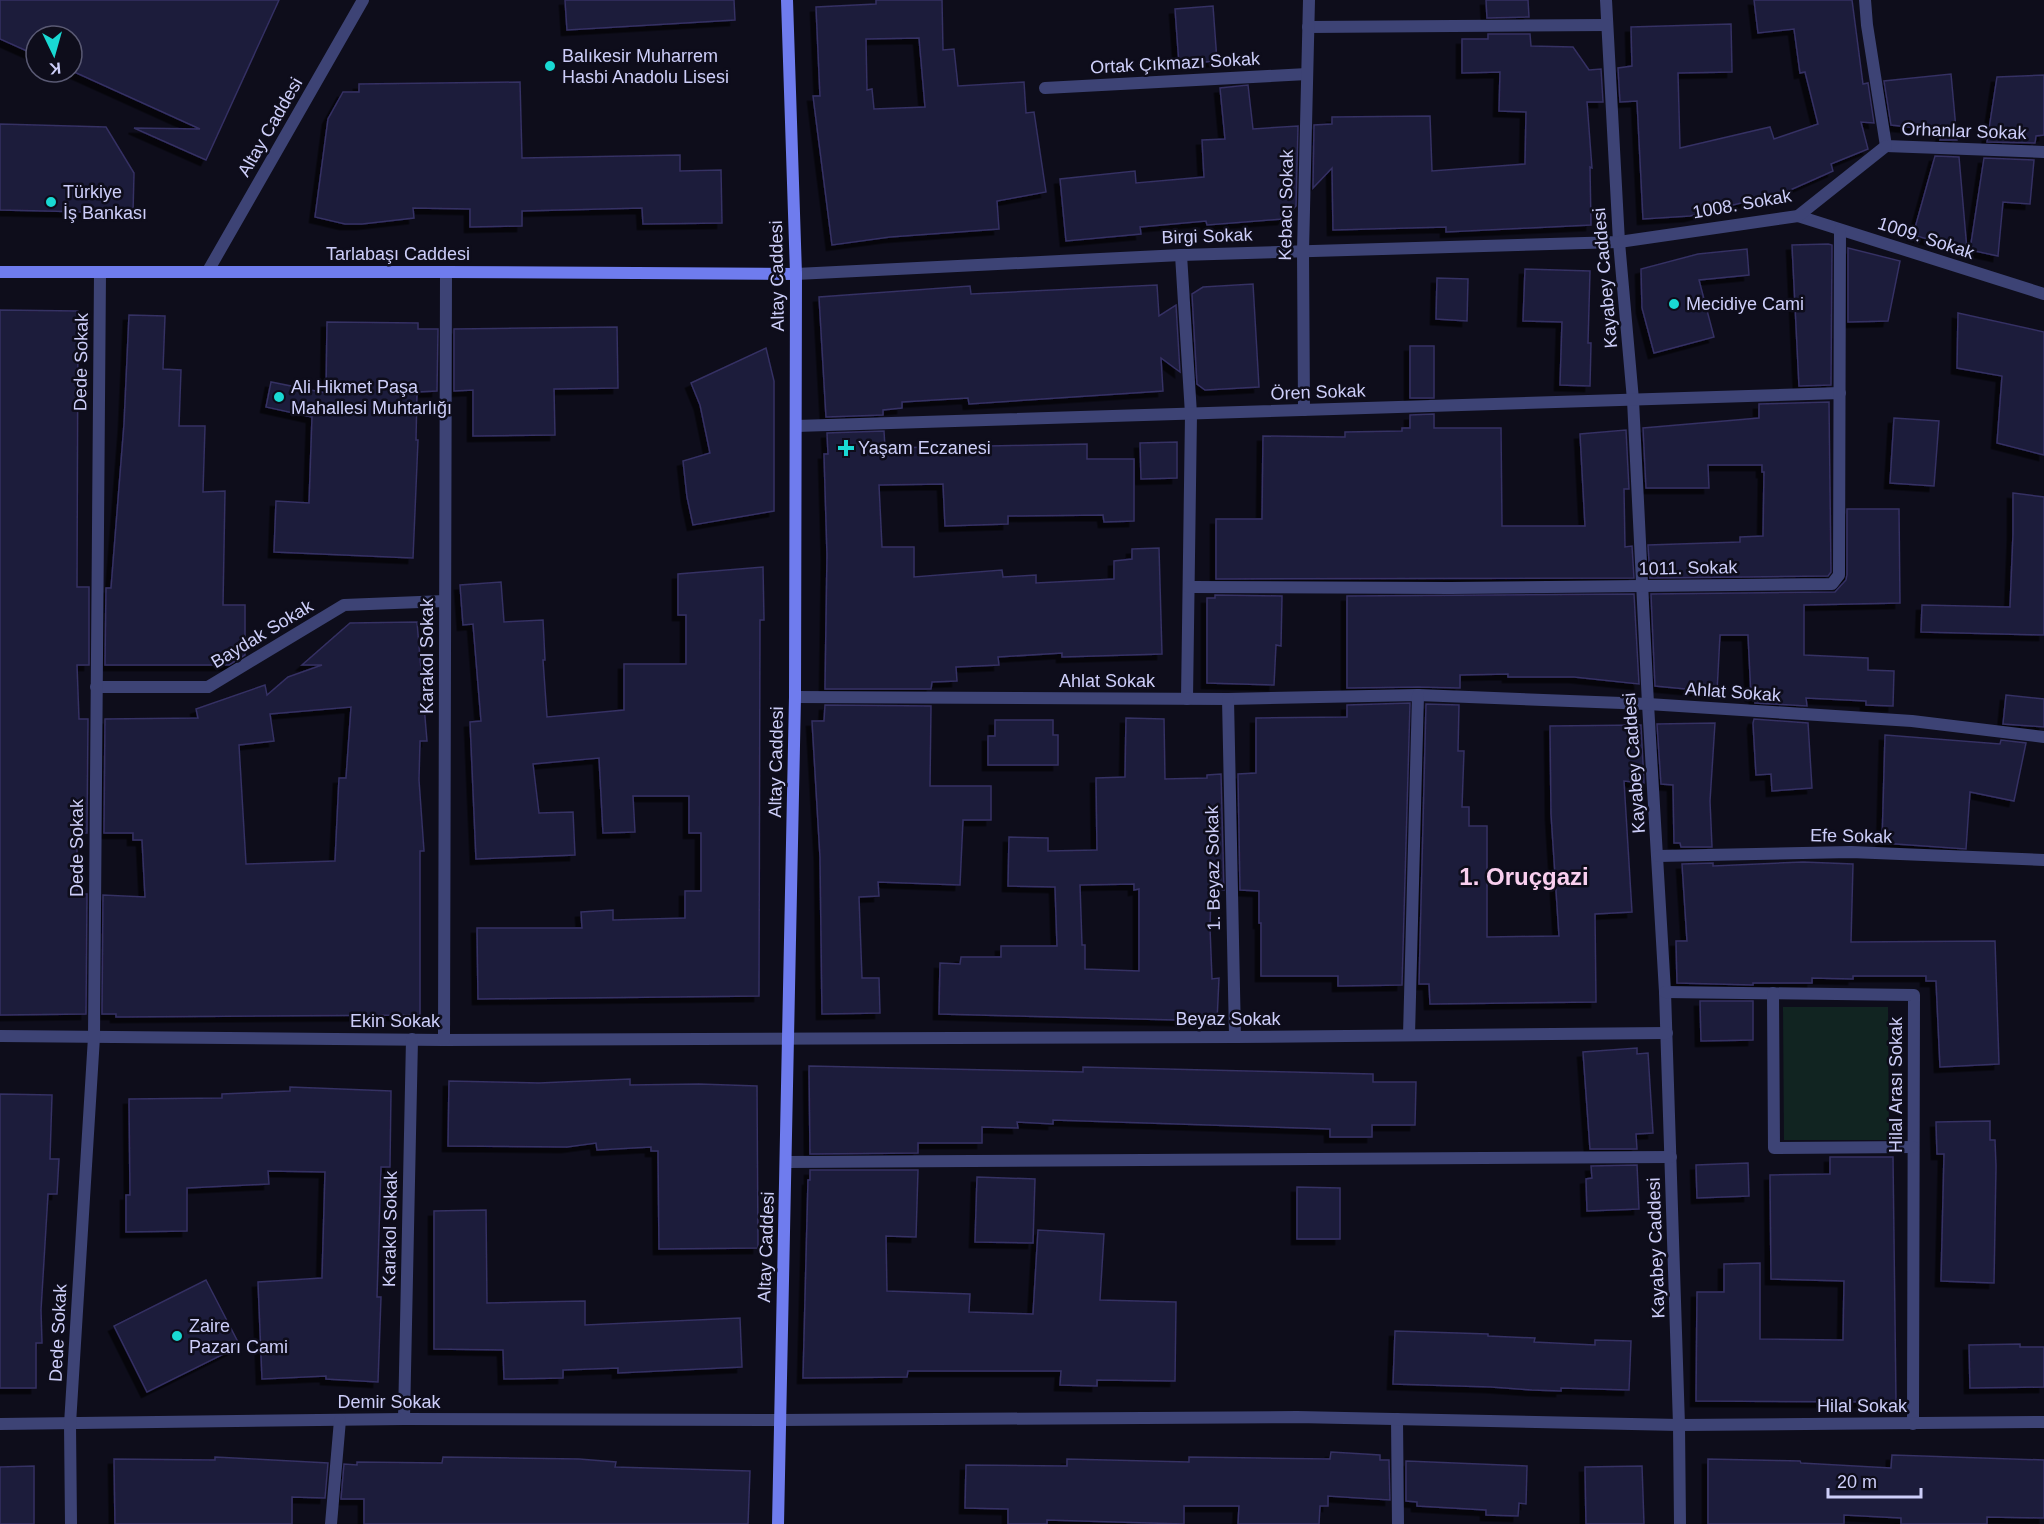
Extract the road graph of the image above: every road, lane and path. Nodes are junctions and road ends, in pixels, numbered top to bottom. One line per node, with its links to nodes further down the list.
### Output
1 (363, 0): 17 (street, Altay Caddesi)
2 (787, 0): 21 (main road, Altay Caddesi)
3 (1309, 0): 7 (street, Kebacı Sokak)
4 (1606, 0): 6 (street, Kayabey Caddesi)
5 (1865, 0): 10 (street, Orhanlar Sokak)
6 (1607, 26): 7 (street); 14 (street, Kayabey Caddesi)
7 (1308, 27): 8 (street, Kebacı Sokak)
8 (1307, 74): 9 (street, Ortak Çıkmazı Sokak); 15 (street, Kebacı Sokak)
9 (1045, 88)
10 (1886, 146): 11 (street, Orhanlar Sokak); 12 (street, 1008. Sokak)
11 (2044, 152)
12 (1798, 216): 13 (street, 1009. Sokak); 14 (street, 1008. Sokak)
13 (1840, 230): 22 (street, 1009. Sokak); 23 (street, 1011. Sokak)
14 (1619, 242): 15 (street, Birgi Sokak); 24 (street, Kayabey Caddesi)
15 (1303, 251): 16 (street, Birgi Sokak); 25 (street, Kebacı Sokak)
16 (1181, 255): 21 (street, Birgi Sokak); 26 (street)
17 (208, 271): 19 (main road, Tarlabaşı Caddesi); 20 (main road, Tarlabaşı Caddesi)
18 (0, 272): 20 (main road, Tarlabaşı Caddesi)
19 (446, 272): 21 (main road, Tarlabaşı Caddesi); 30 (street, Karakol Sokak)
20 (100, 273): 31 (street, Dede Sokak)
21 (796, 274): 27 (main road, Altay Caddesi)
22 (2044, 294)
23 (1840, 393): 24 (street, Ören Sokak); 29 (street, 1011. Sokak)
24 (1633, 400): 25 (street, Ören Sokak); 29 (street, Kayabey Caddesi)
25 (1304, 410): 26 (street, Ören Sokak)
26 (1191, 414): 27 (street, Ören Sokak); 28 (street)
27 (796, 426): 33 (main road, Altay Caddesi)
28 (1189, 586): 29 (street, 1011. Sokak); 34 (street)
29 (1644, 587): 36 (street, Kayabey Caddesi)
30 (445, 601): 31 (street, Baydak Sokak); 49 (street, Karakol Sokak)
31 (96, 687): 45 (street, Dede Sokak)
32 (1418, 695): 35 (street, Ahlat Sokak); 36 (street, Ahlat Sokak); 43 (street)
33 (795, 698): 34 (street, Ahlat Sokak); 47 (main road, Altay Caddesi)
34 (1187, 699): 35 (street, Ahlat Sokak)
35 (1228, 699): 46 (street, 1. Beyaz Sokak)
36 (1648, 704): 37 (street, Ahlat Sokak); 38 (street, Kayabey Caddesi)
37 (2044, 737)
38 (1658, 856): 39 (street, Efe Sokak); 40 (street, Kayabey Caddesi)
39 (2044, 860)
40 (1665, 992): 41 (street, Hilal Arası Sokak); 42 (street, Kayabey Caddesi)
41 (1773, 993): 50 (street, Hilal Arası Sokak); 50 (street)
42 (1667, 1033): 43 (street, Beyaz Sokak); 51 (street, Kayabey Caddesi)
43 (1409, 1035): 46 (street, Beyaz Sokak)
44 (0, 1036): 45 (street, Ekin Sokak)
45 (94, 1037): 48 (street, Ekin Sokak); 59 (street, Dede Sokak)
46 (1235, 1037): 47 (street, Beyaz Sokak)
47 (789, 1038): 49 (street, Ekin Sokak); 52 (main road, Altay Caddesi)
48 (412, 1039): 49 (street, Ekin Sokak); 53 (street, Karakol Sokak)
49 (444, 1040)
50 (1913, 1147): 60 (street, Hilal Arası Sokak)
51 (1671, 1157): 52 (street); 61 (street, Kayabey Caddesi)
52 (786, 1162): 56 (main road, Altay Caddesi)
53 (404, 1419): 55 (street, Demir Sokak); 56 (street, Demir Sokak)
54 (1397, 1419): 56 (street, Demir Sokak); 61 (street, Hilal Sokak); 65 (street)
55 (340, 1420): 59 (street, Demir Sokak); 63 (street)
56 (778, 1420): 64 (main road, Altay Caddesi)
57 (2044, 1422): 60 (street, Hilal Sokak)
58 (0, 1424): 59 (street, Demir Sokak)
59 (70, 1424): 62 (street, Dede Sokak)
60 (1913, 1424): 61 (street, Hilal Sokak)
61 (1679, 1425): 66 (street, Kayabey Caddesi)
62 (71, 1524)
63 (331, 1524)
64 (778, 1524)
65 (1398, 1524)
66 (1680, 1524)

